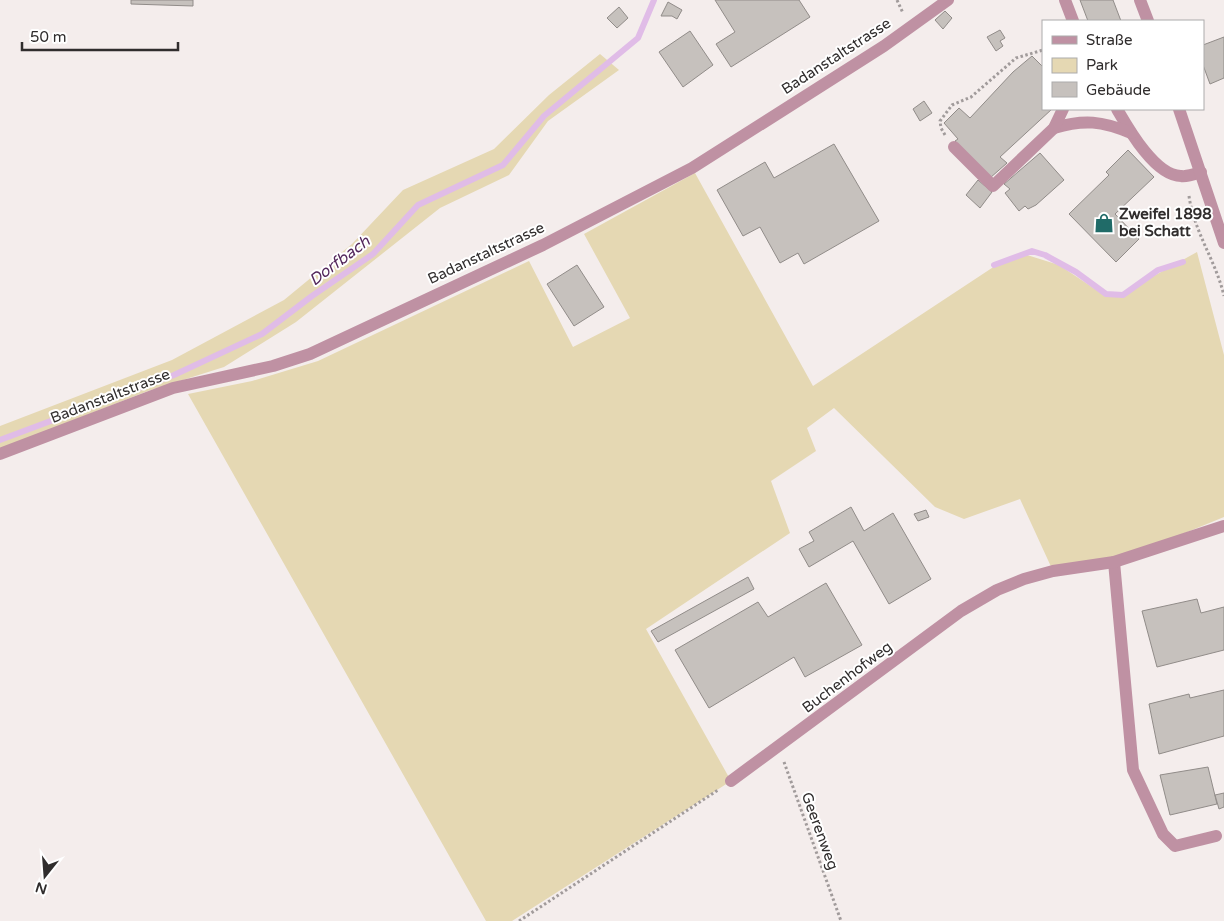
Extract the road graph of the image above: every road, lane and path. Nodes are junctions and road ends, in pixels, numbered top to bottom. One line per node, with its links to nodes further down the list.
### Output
1 (897, 0): 5 (path)
2 (948, 0): 19 (street, Badanstaltstrasse)
3 (1065, 0): 6 (street)
4 (1140, 0): 7 (street)
5 (900, 7)
6 (1073, 20)
7 (1148, 20)
8 (1042, 50): 14 (path)
9 (1063, 110): 12 (street)
10 (1118, 110): 13 (street)
11 (1179, 110): 15 (street)
12 (1054, 128): 13 (street); 14 (street)
13 (1131, 133): 15 (street)
14 (954, 147)
15 (1201, 172): 17 (street)
16 (1196, 225): 18 (path)
17 (1224, 242)
18 (1224, 296)
19 (0, 454)
20 (1224, 526): 21 (street, Buchenhofweg)
21 (1114, 562): 22 (street, Buchenhofweg); 24 (street)
22 (779, 748): 23 (street, Buchenhofweg); 26 (path, Geerenweg)
23 (731, 781): 25 (path)
24 (1216, 836)
25 (519, 921)
26 (841, 921)

